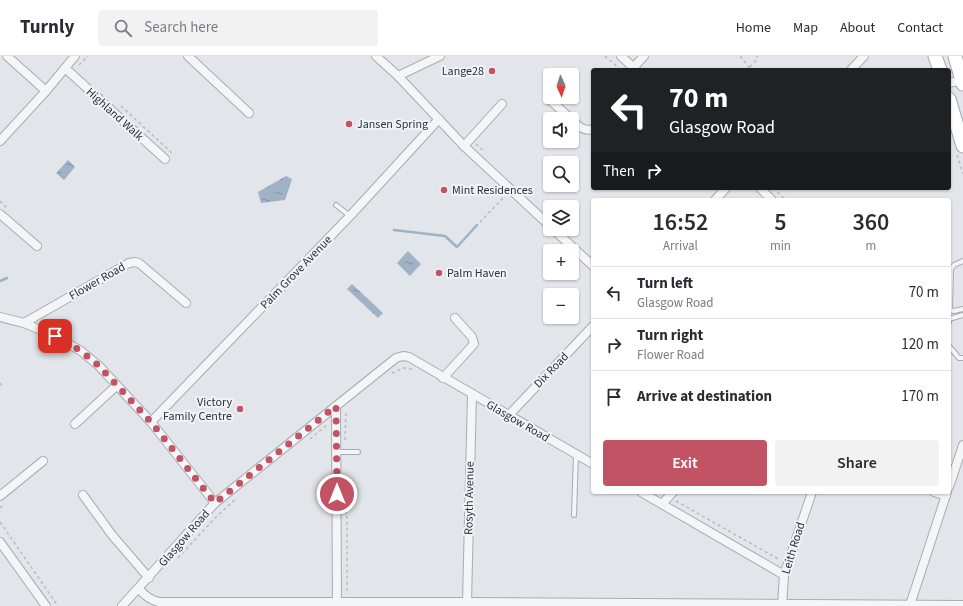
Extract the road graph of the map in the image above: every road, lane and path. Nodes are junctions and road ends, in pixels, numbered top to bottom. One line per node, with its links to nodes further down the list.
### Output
1 (7, 56): 25 (street)
2 (75, 56): 14 (street)
3 (188, 56): 30 (street)
4 (376, 56): 22 (street)
5 (440, 56): 22 (street)
6 (605, 56): 15 (path)
7 (620, 56): 16 (street)
8 (644, 56): 17 (street)
9 (740, 56): 18 (path)
10 (757, 56): 19 (path)
11 (864, 56): 20 (street)
12 (935, 56): 21 (main road)
13 (955, 56): 23 (main road)
14 (65, 68): 25 (street); 37 (street, Highland Walk)
15 (619, 68)
16 (634, 68)
17 (636, 68)
18 (750, 68)
19 (752, 68)
20 (853, 68)
21 (939, 68)
22 (398, 76): 31 (street)
23 (963, 81): 24 (street)
24 (951, 83)
25 (46, 91): 34 (street)
26 (502, 104): 35 (street)
27 (554, 104): 29 (street)
28 (951, 106): 36 (main road)
29 (563, 112)
30 (249, 113)
31 (439, 119): 35 (street); 47 (street, Palm Grove Avenue)
32 (579, 126): 33 (street)
33 (591, 130)
34 (0, 141)
35 (464, 146): 48 (street)
36 (963, 146)
37 (165, 159)
38 (724, 190): 42 (street)
39 (762, 190): 43 (street)
40 (775, 190): 44 (path)
41 (506, 195): 49 (path)
42 (717, 198)
43 (770, 198)
44 (784, 198)
45 (336, 205): 47 (lane)
46 (0, 214): 51 (street)
47 (350, 216): 74 (street, Palm Grove Avenue)
48 (543, 219)
49 (480, 222)
50 (561, 236): 53 (street)
51 (37, 246)
52 (963, 261): 54 (lane)
53 (591, 264)
54 (951, 268)
55 (186, 303): 62 (street, Flower Road)
56 (963, 309): 57 (lane)
57 (951, 310)
58 (963, 315): 61 (lane)
59 (0, 317): 62 (street)
60 (455, 318): 66 (street)
61 (951, 318)
62 (24, 322): 74 (street)
63 (591, 328): 73 (street, Dix Road)
64 (951, 348): 65 (lane)
65 (963, 358)
66 (443, 378): 70 (street, Glasgow Road); 71 (street, Glasgow Road)
67 (0, 383): 68 (path)
68 (0, 388)
69 (113, 388): 75 (street)
70 (472, 394): 73 (street, Glasgow Road); 101 (street, Rosyth Avenue)
71 (336, 406): 77 (street); 90 (street, Glasgow Road)
72 (346, 410): 78 (path)
73 (509, 415): 80 (street, Glasgow Road)
74 (151, 422): 90 (street)
75 (75, 424)
76 (963, 445): 83 (street)
77 (336, 452): 78 (lane); 102 (street)
78 (345, 452): 79 (lane)
79 (358, 452)
80 (576, 454): 82 (street, Glasgow Road); 93 (lane)
81 (43, 461): 89 (street)
82 (591, 463)
83 (951, 481)
84 (644, 494): 91 (street)
85 (671, 494): 91 (street); 96 (path)
86 (811, 494): 97 (street, Leith Road)
87 (947, 494): 106 (street)
88 (82, 495): 98 (street)
89 (0, 496)
90 (215, 503): 98 (street, Glasgow Road)
91 (662, 504): 97 (street)
92 (344, 512): 100 (path)
93 (574, 515)
94 (0, 522): 108 (path)
95 (0, 542): 107 (street)
96 (782, 561)
97 (784, 575): 105 (street, Leith Road)
98 (149, 578): 99 (street, Glasgow Road)
99 (139, 589): 102 (street); 109 (street, Glasgow Road)
100 (347, 596)
101 (467, 602): 102 (street); 103 (street)
102 (337, 604)
103 (592, 604): 105 (street)
104 (963, 604): 106 (street)
105 (782, 605): 106 (street)
106 (910, 605)
107 (46, 606)
108 (58, 606)
109 (122, 606)

